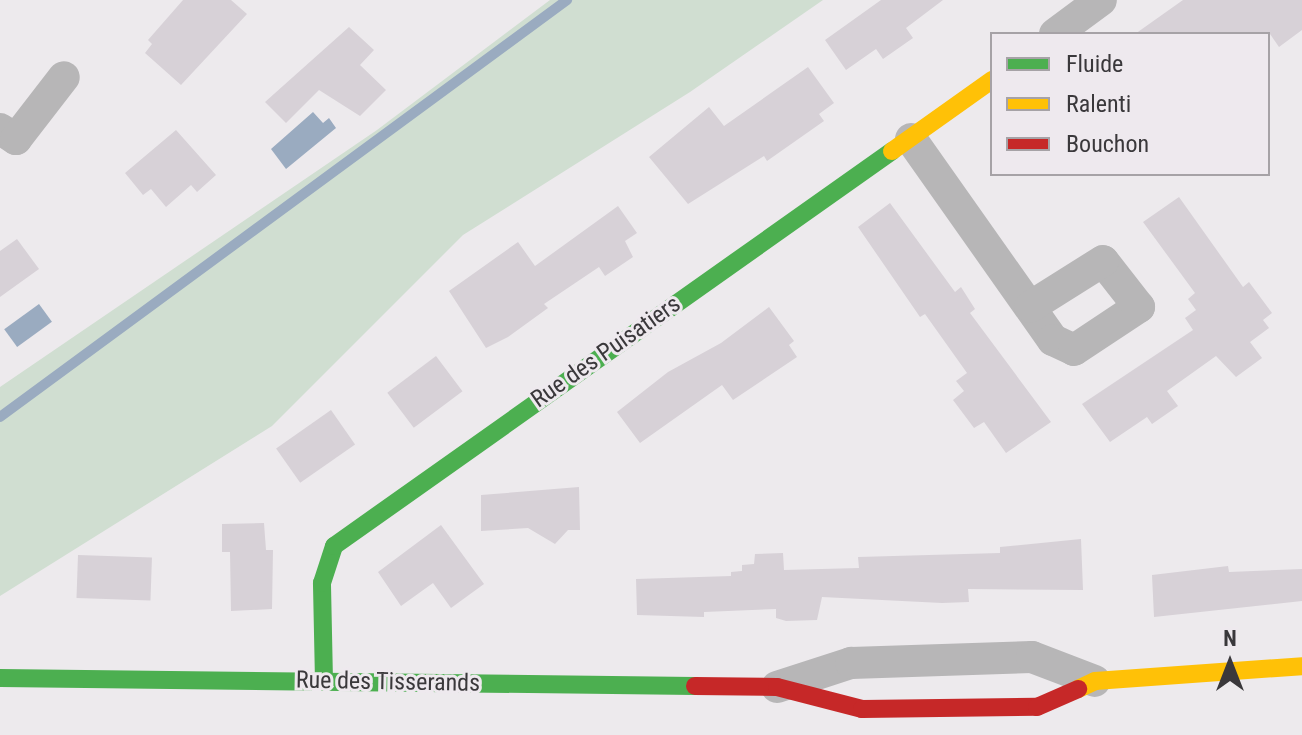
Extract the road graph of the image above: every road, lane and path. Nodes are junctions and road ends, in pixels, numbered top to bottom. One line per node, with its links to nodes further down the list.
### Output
1 (1101, 0): 2 (street)
2 (1058, 32)
3 (64, 77): 5 (street)
4 (990, 81): 6 (street, Rue des Puisatiers)
5 (0, 129)
6 (911, 139): 7 (street); 10 (street, Rue des Puisatiers)
7 (1030, 307)
8 (1302, 666): 11 (street, Rue des Tisserands)
9 (0, 678): 10 (street, Rue des Tisserands)
10 (324, 681): 12 (street, Rue des Tisserands)
11 (1095, 681): 12 (street, Rue des Tisserands); 12 (street, Rue des Tisserands)
12 (777, 687)

